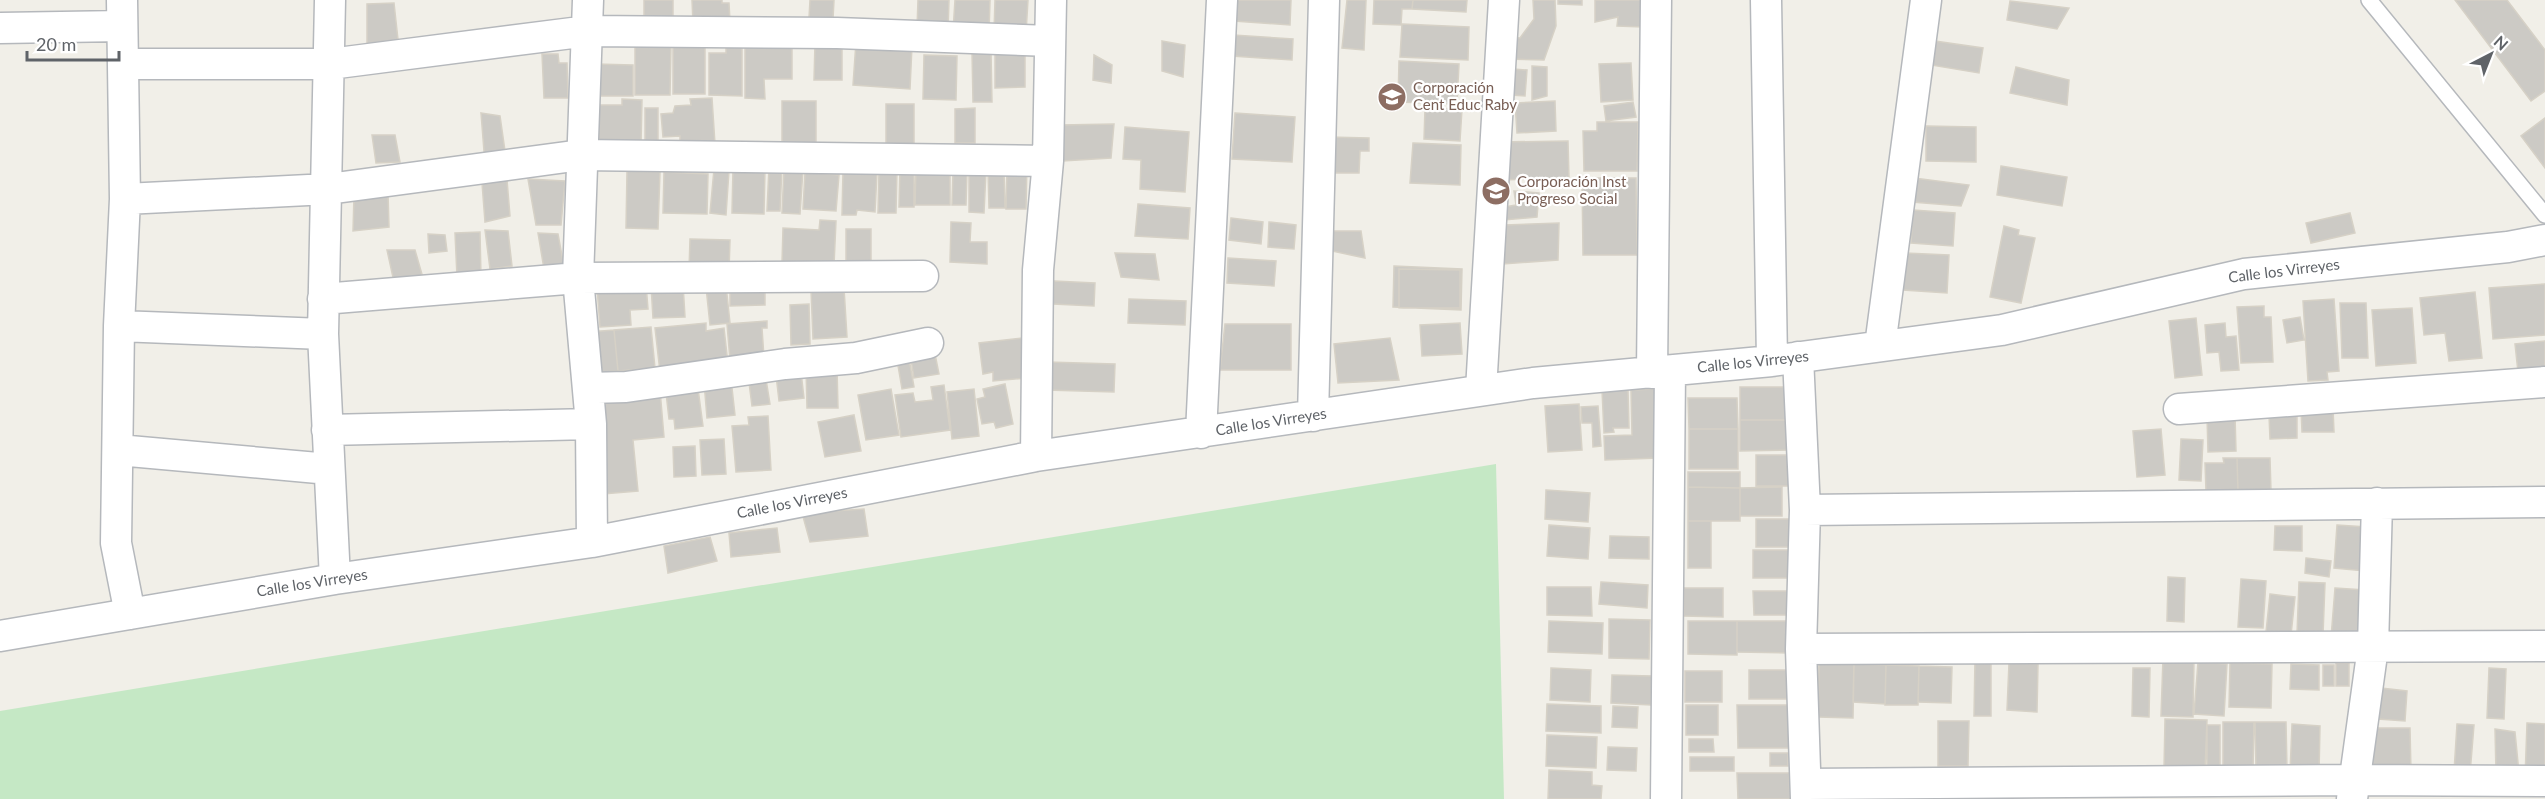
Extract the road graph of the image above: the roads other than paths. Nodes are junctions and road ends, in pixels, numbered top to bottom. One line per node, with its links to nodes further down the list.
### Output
1 (330, 0): 16 (street)
2 (588, 0): 13 (street)
3 (1051, 0): 14 (street)
4 (1222, 0): 39 (street)
5 (1324, 0): 36 (street)
6 (1504, 0): 34 (street)
7 (1656, 0): 31 (street)
8 (1766, 0): 30 (street)
9 (1926, 0): 29 (street)
10 (2369, 0): 21 (lane)
11 (122, 13): 12 (street); 15 (street)
12 (0, 28)
13 (588, 31): 14 (street); 16 (street); 17 (street)
14 (1050, 41): 18 (street)
15 (123, 64): 16 (street); 20 (street)
16 (330, 64): 19 (street)
17 (581, 156): 18 (street); 19 (street); 24 (street)
18 (1048, 161): 41 (street)
19 (328, 189): 20 (street); 25 (street)
20 (125, 199): 26 (street)
21 (2545, 215)
22 (2545, 240): 29 (street, Calle los Virreyes)
23 (923, 276): 24 (street)
24 (578, 278): 25 (street); 33 (street)
25 (323, 299): 27 (street)
26 (119, 326): 27 (street); 40 (street)
27 (323, 334): 38 (street)
28 (928, 343): 33 (street)
29 (1880, 346): 30 (street, Calle los Virreyes)
30 (1785, 359): 31 (street, Calle los Virreyes); 45 (street)
31 (1661, 372): 34 (street, Calle los Virreyes); 56 (street)
32 (2545, 382): 35 (street)
33 (588, 388): 37 (street)
34 (1481, 390): 36 (street, Calle los Virreyes)
35 (2179, 409)
36 (1313, 416): 39 (street, Calle los Virreyes)
37 (591, 424): 38 (street); 46 (street)
38 (327, 430): 42 (street)
39 (1201, 433): 41 (street, Calle los Virreyes)
40 (118, 450): 42 (street); 48 (street)
41 (1036, 456): 46 (street, Calle los Virreyes)
42 (329, 470): 47 (street)
43 (2545, 502): 44 (street)
44 (2377, 503): 45 (street); 51 (street)
45 (1805, 510): 52 (street)
46 (592, 542): 47 (street, Calle los Virreyes)
47 (335, 579): 48 (street, Calle los Virreyes)
48 (130, 614): 49 (street, Calle los Virreyes)
49 (0, 636)
50 (2545, 646): 51 (street)
51 (2373, 647): 52 (street); 54 (street)
52 (1802, 649): 55 (street)
53 (2545, 781): 54 (street)
54 (2353, 789): 55 (street)
55 (1806, 792)
56 (1666, 799)

